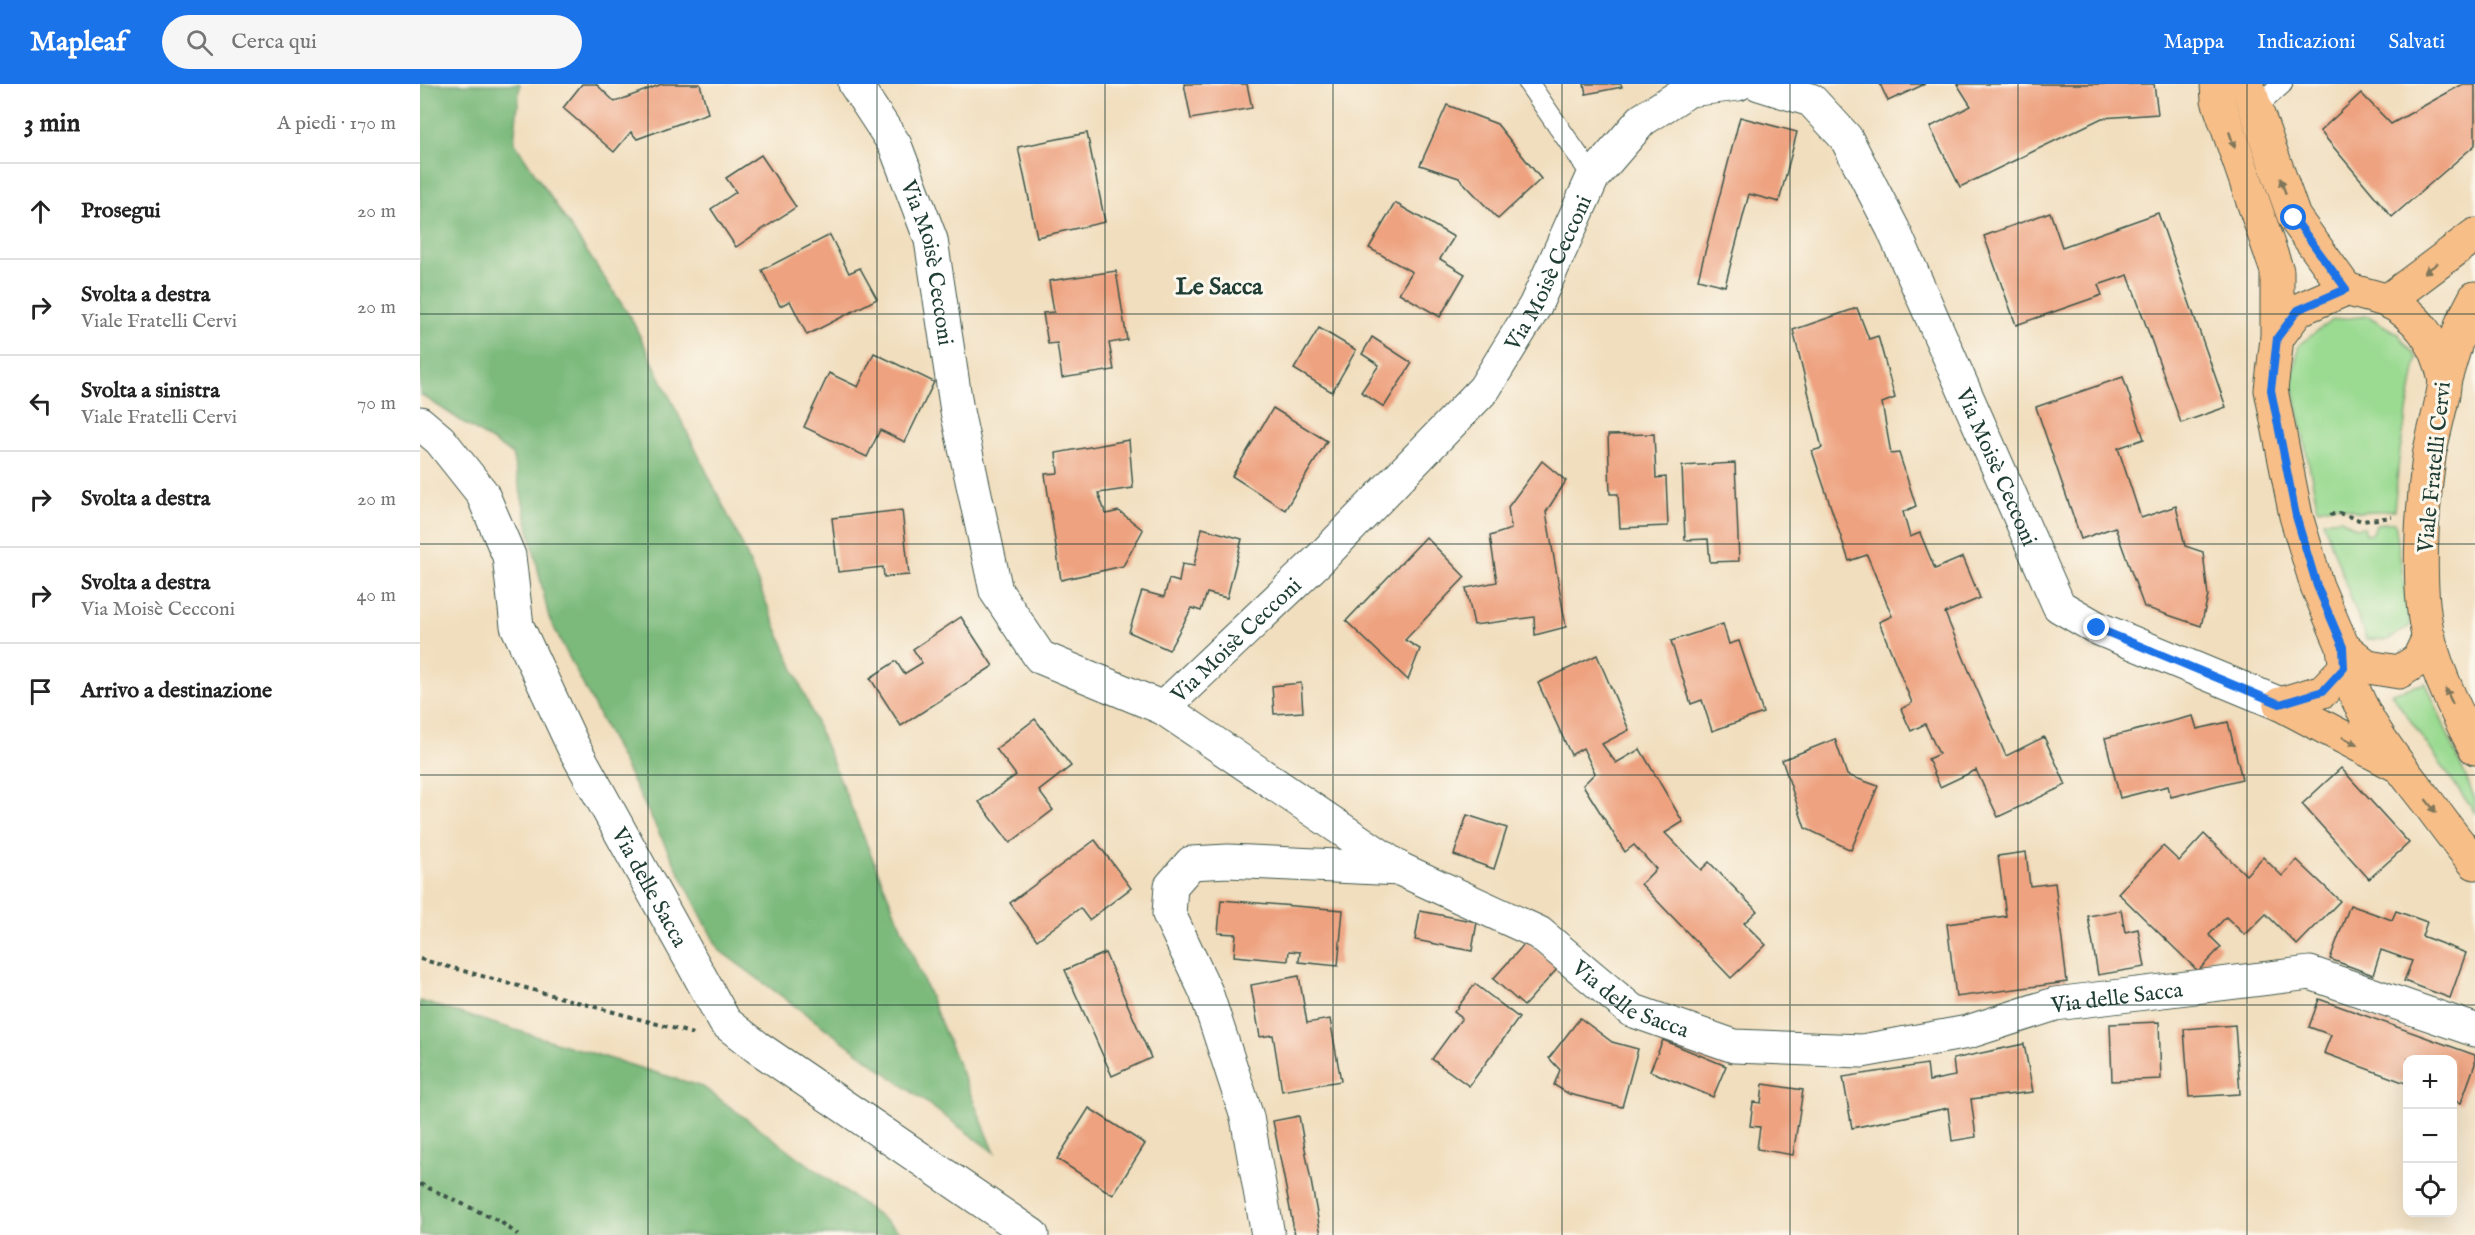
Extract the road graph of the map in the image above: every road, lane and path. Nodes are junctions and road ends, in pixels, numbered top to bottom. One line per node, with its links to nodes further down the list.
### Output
1 (855, 84): 23 (street, Via Moisè Cecconi)
2 (1529, 84): 8 (lane)
3 (1738, 84): 8 (street, Via Moisè Cecconi)
4 (1759, 84): 22 (street, Via Moisè Cecconi)
5 (2217, 84): 13 (main road, one-way to 13)
6 (2282, 84): 7 (lane)
7 (2252, 96): 10 (main road, one-way to 7)
8 (1593, 177): 23 (street, Via Moisè Cecconi)
9 (2475, 235): 12 (main road, one-way to 12)
10 (2346, 289): 12 (main road, Viale Fratelli Cervi); 13 (main road)
11 (2475, 298): 14 (main road)
12 (2387, 301): 14 (main road, Viale Fratelli Cervi)
13 (2277, 338): 17 (main road)
14 (2445, 379): 16 (main road, Viale Fratelli Cervi)
15 (420, 423): 33 (street, Via delle Sacca)
16 (2423, 514): 17 (path); 18 (main road, Viale Fratelli Cervi)
17 (2299, 523): 19 (main road)
18 (2429, 637): 20 (main road); 24 (main road, Viale Fratelli Cervi, one-way to 18)
19 (2344, 658): 20 (main road); 21 (main road); 22 (main road)
20 (2399, 672): 21 (main road)
21 (2359, 703): 22 (main road); 25 (main road)
22 (2280, 704): 25 (main road, one-way to 25)
23 (1163, 708): 27 (street)
24 (2475, 748)
25 (2400, 766): 26 (main road, one-way to 26)
26 (2475, 862)
27 (1401, 869): 29 (street, Via delle Sacca); 34 (street, Via delle Sacca)
28 (420, 959): 30 (path)
29 (2475, 1030)
30 (700, 1035)
31 (420, 1184): 32 (path)
32 (518, 1235)
33 (1032, 1235)
34 (1268, 1235)

